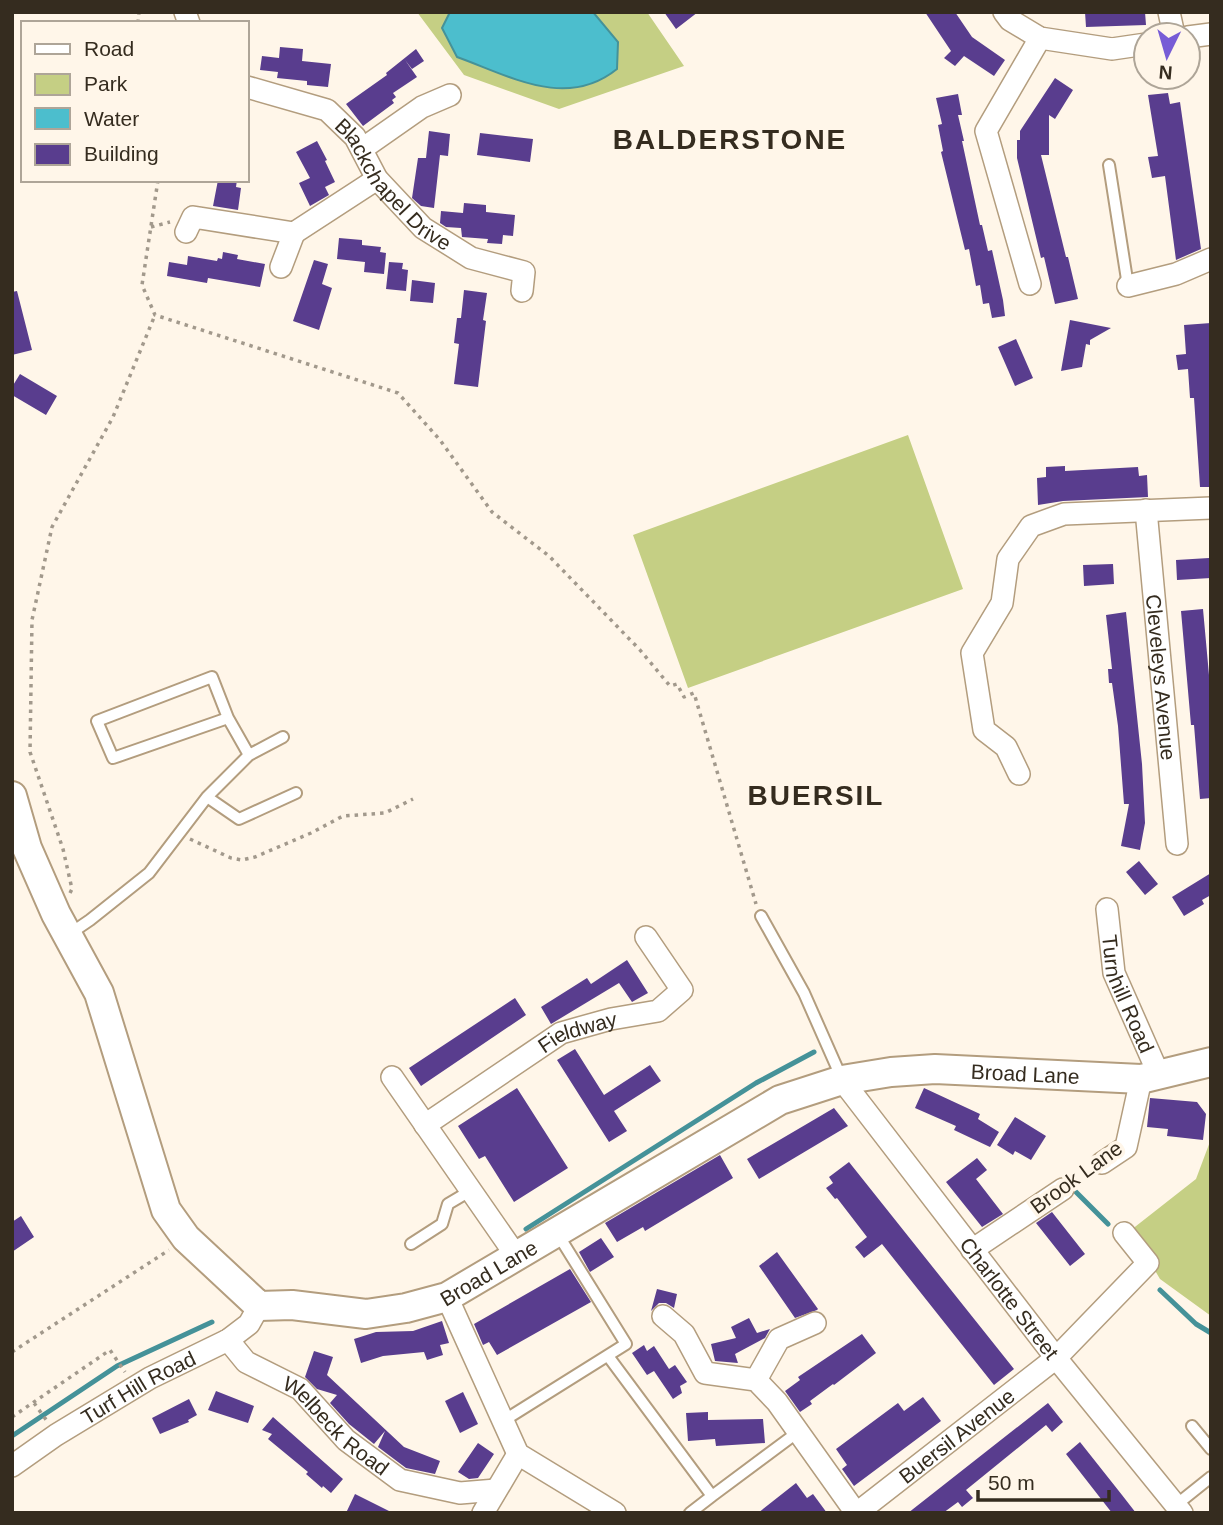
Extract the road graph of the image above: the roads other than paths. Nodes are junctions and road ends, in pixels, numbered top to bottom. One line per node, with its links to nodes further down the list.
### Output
1 (1004, 12): 2 (street)
2 (1041, 38): 3 (street); 13 (street)
3 (1132, 46)
4 (248, 87): 6 (street, Blackchapel Drive)
5 (450, 95): 6 (street)
6 (362, 149): 8 (street, Blackchapel Drive)
7 (1110, 164): 14 (lane)
8 (377, 179): 10 (street); 15 (street, Blackchapel Drive)
9 (190, 219): 10 (street)
10 (294, 233): 12 (street)
11 (1211, 259): 14 (street)
12 (281, 267)
13 (1030, 284)
14 (1128, 286)
15 (522, 291)
16 (1211, 508): 17 (street)
17 (1146, 510): 21 (street); 25 (street, Cleveleys Avenue)
18 (228, 718): 18 (lane); 20 (lane)
19 (283, 737): 20 (lane)
20 (249, 755): 24 (lane)
21 (1019, 774)
22 (296, 793): 24 (lane)
23 (12, 796): 26 (main road)
24 (207, 797): 29 (lane)
25 (1177, 844)
26 (20, 851): 29 (main road)
27 (1107, 909): 33 (street, Turnhill Road)
28 (761, 916): 34 (lane)
29 (62, 924): 45 (main road)
30 (646, 937): 35 (street, Fieldway)
31 (1211, 1062): 33 (main road, Broad Lane)
32 (392, 1077): 35 (street)
33 (1150, 1077): 34 (main road, Broad Lane); 36 (street, Brook Lane)
34 (842, 1080): 39 (main road, Broad Lane); 42 (street, Charlotte Street)
35 (425, 1125): 38 (street)
36 (1101, 1163)
37 (1063, 1189): 42 (street, Brook Lane)
38 (470, 1191): 41 (lane); 43 (street)
39 (557, 1233): 43 (main road, Broad Lane); 49 (lane)
40 (1124, 1233): 50 (street, Buersil Avenue)
41 (411, 1244)
42 (972, 1250): 50 (street, Charlotte Street)
43 (517, 1257): 44 (main road, Broad Lane)
44 (447, 1297): 45 (main road, Broad Lane); 52 (street)
45 (260, 1306): 48 (street, Turf Hill Road)
46 (663, 1316): 51 (street)
47 (815, 1324): 51 (street)
48 (228, 1340): 57 (street, Turf Hill Road); 59 (street, Welbeck Road)
49 (608, 1356): 52 (lane); 60 (lane)
50 (1056, 1358): 61 (street, Charlotte Street); 65 (street, Buersil Avenue)
51 (756, 1380): 54 (street)
52 (503, 1420): 56 (street)
53 (1192, 1426): 55 (lane)
54 (798, 1432): 60 (lane); 65 (street)
55 (1211, 1448)
56 (518, 1454): 59 (street); 63 (street)
57 (12, 1466)
58 (1211, 1477): 61 (lane)
59 (496, 1490): 62 (street)
60 (712, 1496): 64 (lane)
61 (1179, 1509)
62 (483, 1513)
63 (615, 1513)
64 (690, 1513)
65 (857, 1513)

